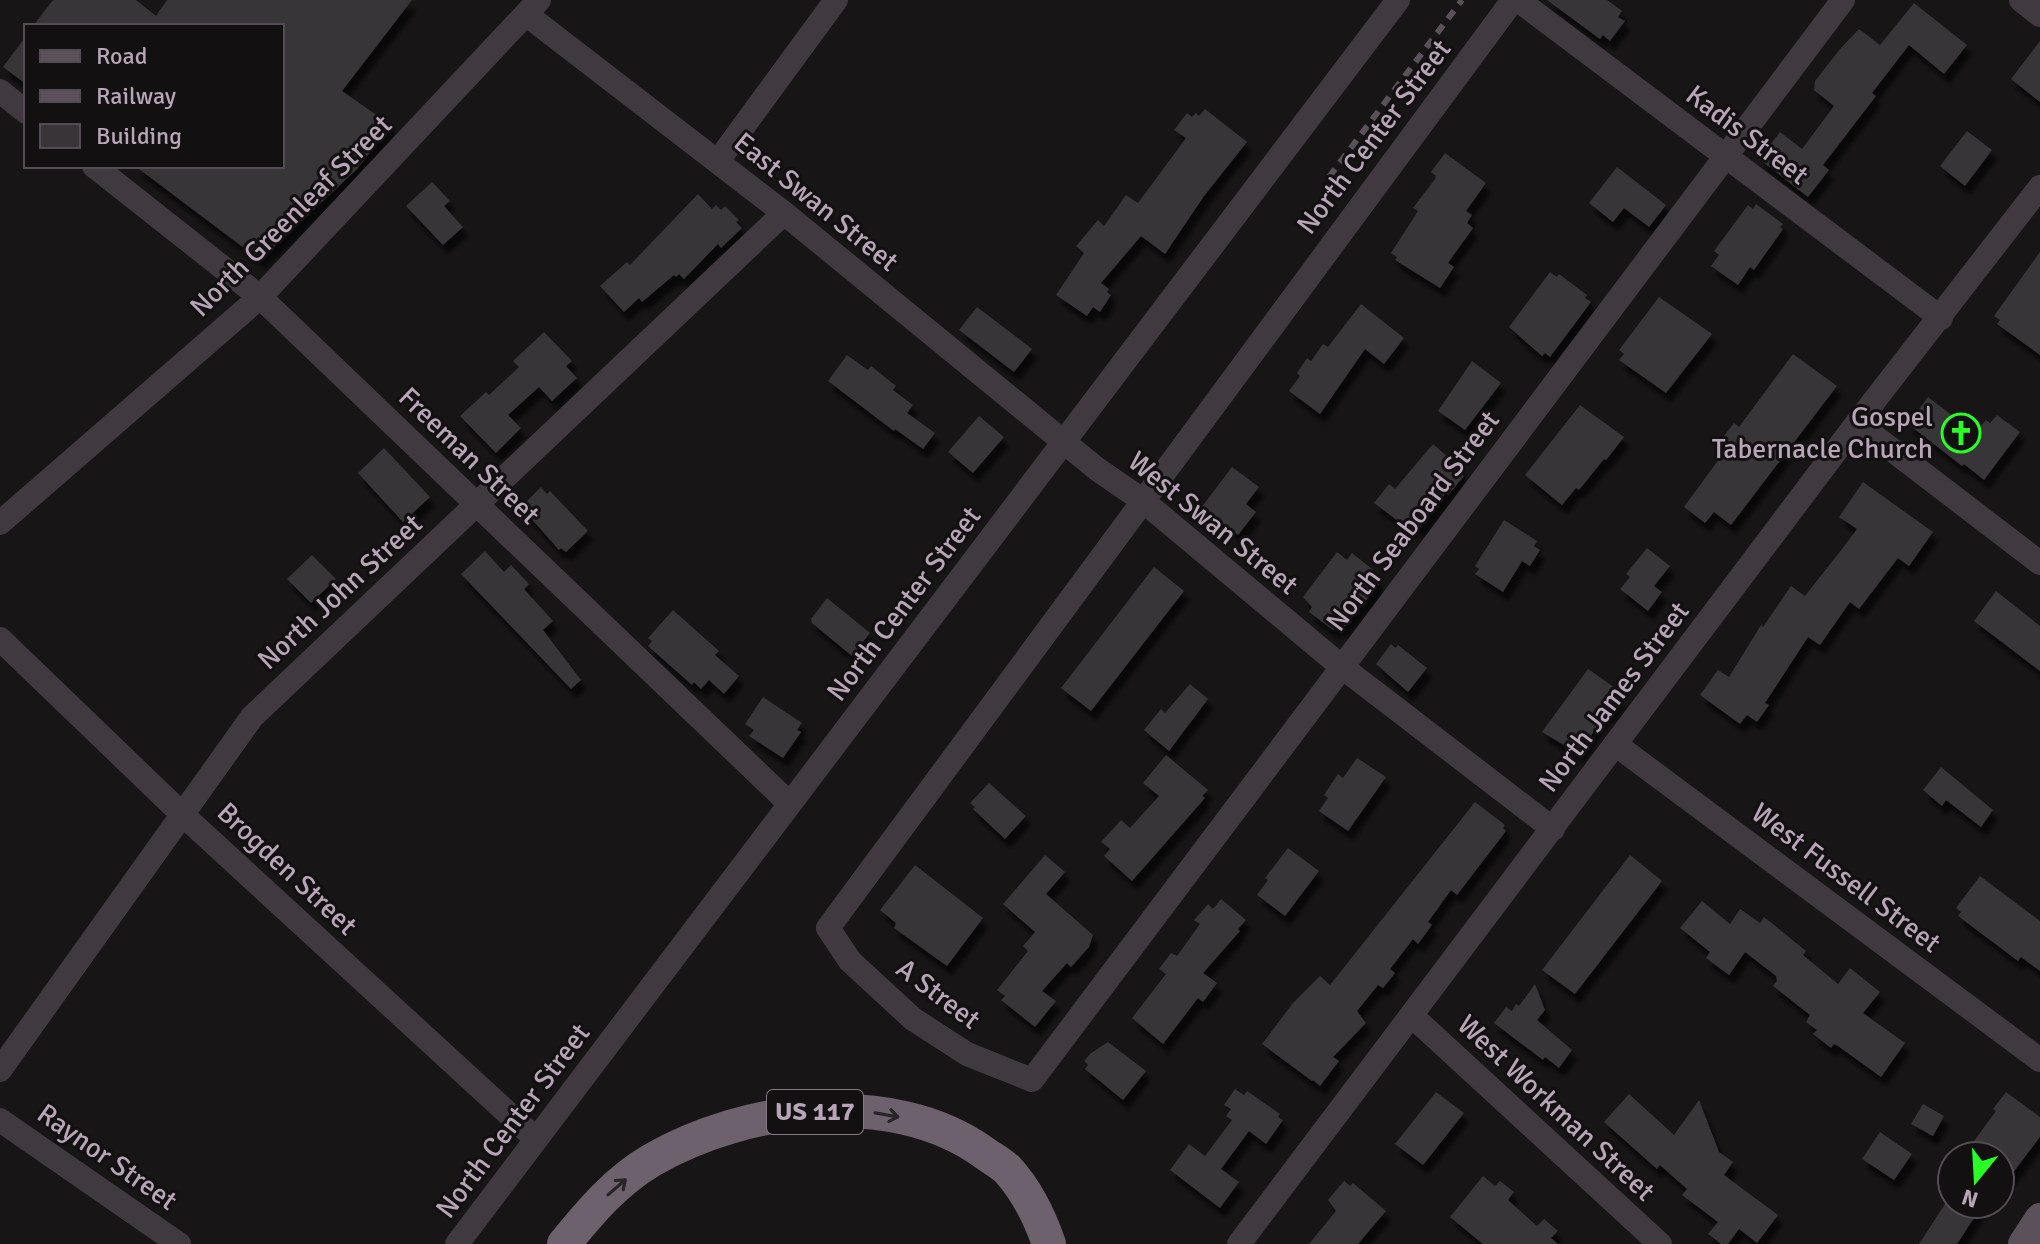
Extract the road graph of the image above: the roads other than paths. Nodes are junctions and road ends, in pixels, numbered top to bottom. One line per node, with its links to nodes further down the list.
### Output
1 (836, 0): 11 (street)
2 (1398, 0): 18 (street, North Center Street)
3 (1516, 0): 10 (street, Kadis Street); 19 (street, North Center Street)
4 (1843, 0): 10 (street, North Seaboard Street)
5 (2021, 0): 7 (street)
6 (533, 8): 11 (street, East Swan Street); 15 (street, North Greenleaf Street)
7 (2040, 15)
8 (0, 91): 9 (street)
9 (24, 110)
10 (1725, 156): 16 (street, Kadis Street); 24 (street, North Seaboard Street)
11 (718, 161): 14 (street, East Swan Street)
12 (97, 168): 15 (street, Freeman Street)
13 (2040, 187): 16 (street, North James Street)
14 (784, 213): 18 (street, East Swan Street); 20 (street, North John Street)
15 (260, 297): 20 (street, Freeman Street); 21 (street, North Greenleaf Street)
16 (1941, 318): 17 (street, North James Street)
17 (1857, 423): 22 (street); 25 (street, North James Street)
18 (1063, 442): 19 (street, West Swan Street); 26 (street, North Center Street)
19 (1142, 500): 24 (street, West Swan Street); 29 (street, North Center Street)
20 (477, 505): 26 (street, Freeman Street); 27 (street, North John Street)
21 (0, 523)
22 (2040, 563)
23 (0, 639): 27 (street, Brogden Street)
24 (1342, 667): 28 (street, West Swan Street); 33 (street, North Seaboard Street)
25 (1615, 744): 28 (street, North James Street); 31 (street, West Fussell Street)
26 (790, 804): 35 (street, North Center Street)
27 (183, 815): 32 (street, North John Street); 35 (street, Brogden Street)
28 (1553, 829): 30 (street, North James Street)
29 (828, 928): 33 (street, A Street)
30 (1412, 1016): 41 (street, North James Street); 42 (street, West Workman Street)
31 (2040, 1060)
32 (0, 1070)
33 (1032, 1080)
34 (0, 1120): 37 (street, Raynor Street)
35 (536, 1139): 38 (street, North Center Street)
36 (2040, 1218): 43 (main road)
37 (179, 1244)
38 (457, 1244)
39 (564, 1244): 40 (highway, US 117, one-way to 40)
40 (1049, 1244)
41 (1239, 1244)
42 (1660, 1244)
43 (2023, 1244)

